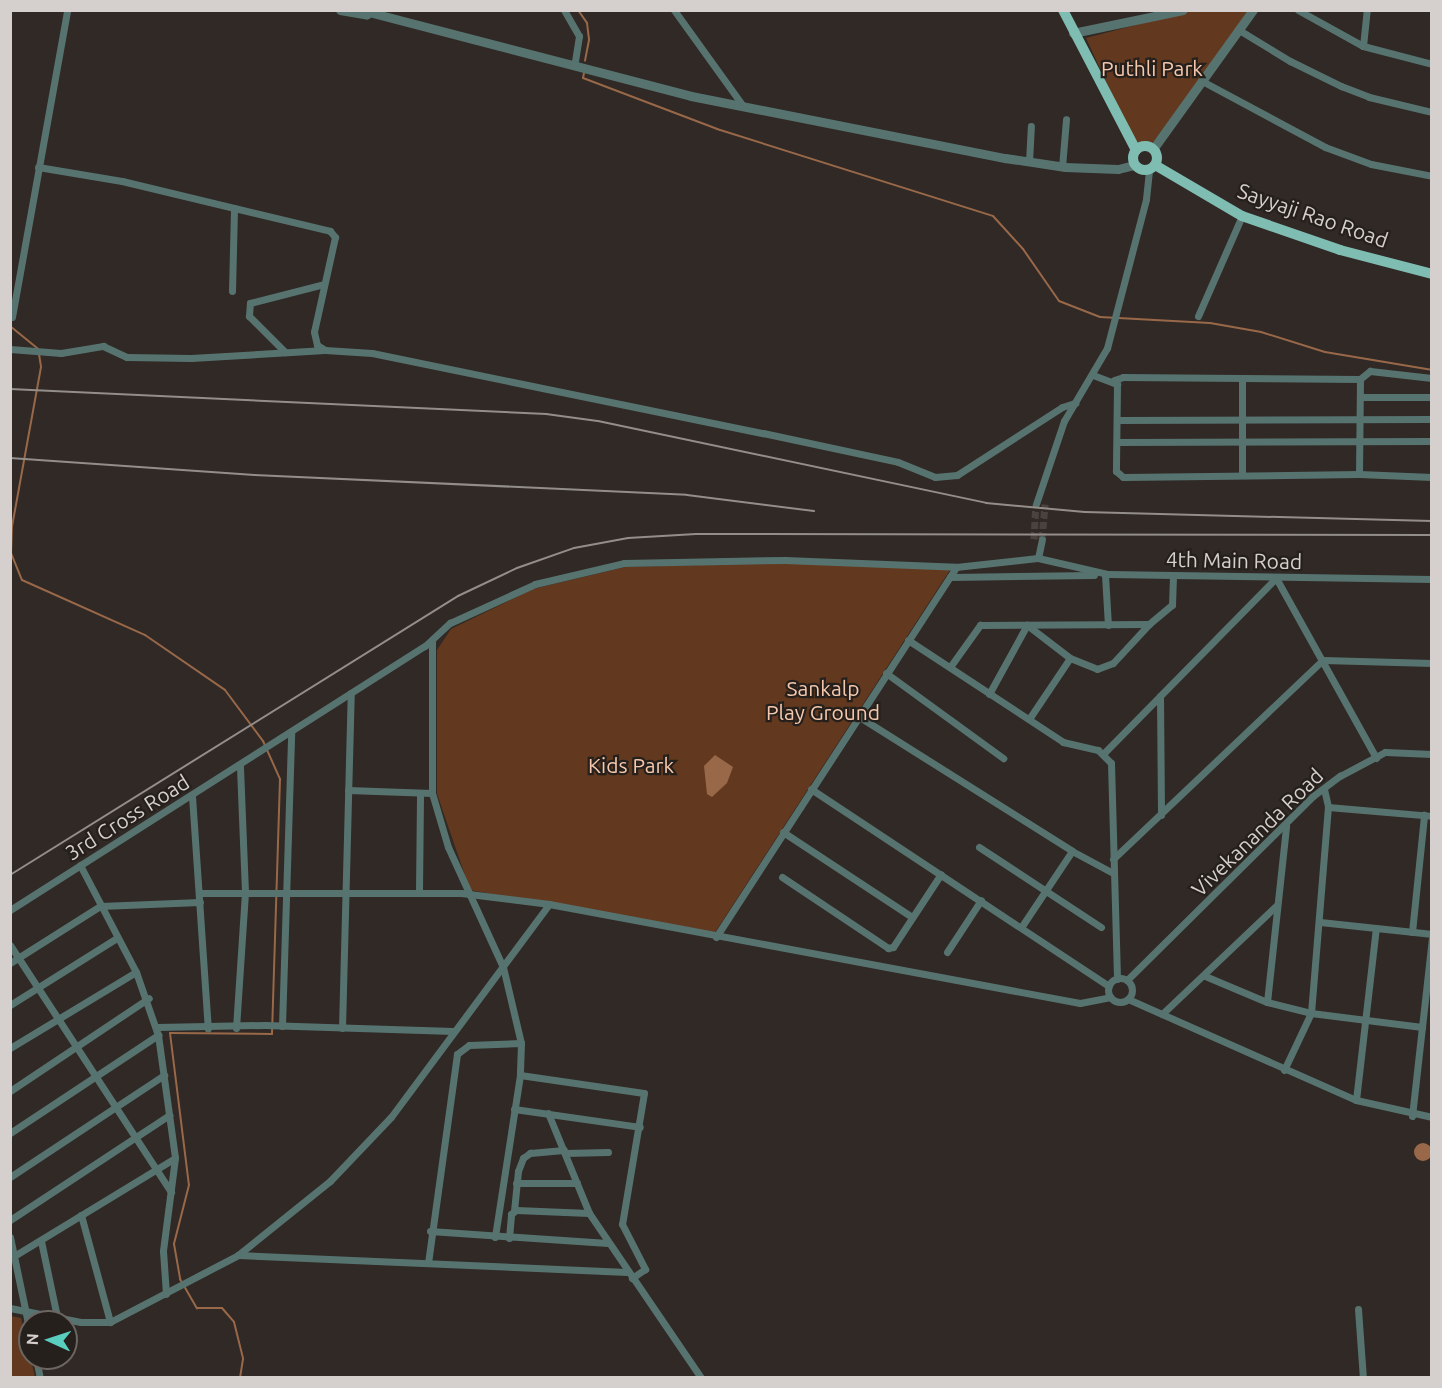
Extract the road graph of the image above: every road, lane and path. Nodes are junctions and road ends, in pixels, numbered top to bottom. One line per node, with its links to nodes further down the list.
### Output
1 (67, 10): 25 (street)
2 (340, 10): 10 (street)
3 (564, 10): 15 (street)
4 (674, 10): 17 (street)
5 (1063, 10): 12 (main road)
6 (1183, 10): 12 (street)
7 (1253, 10): 11 (street)
8 (1298, 10): 13 (street)
9 (1367, 10): 13 (street)
10 (365, 13): 15 (street)
11 (1239, 30): 16 (street); 18 (street)
12 (1073, 33): 22 (main road)
13 (1363, 46): 14 (street)
14 (1431, 63)
15 (574, 66): 17 (street)
16 (1202, 81): 21 (street); 28 (street)
17 (743, 106): 23 (street)
18 (1431, 112)
19 (1066, 119): 26 (street)
20 (1031, 126): 23 (street)
21 (1153, 149): 22 (main road); 27 (main road)
22 (1136, 150): 24 (main road)
23 (1029, 162): 26 (street)
24 (1134, 165): 26 (street); 27 (main road, Sayyaji Rao Road)
25 (38, 166): 29 (street); 35 (street)
26 (1062, 167)
27 (1152, 168): 30 (main road, Sayyaji Rao Road); 39 (street)
28 (1431, 176)
29 (234, 208): 32 (street); 33 (street)
30 (1242, 216): 31 (main road, Sayyaji Rao Road); 34 (street)
31 (1431, 274)
32 (324, 284): 37 (street); 38 (street)
33 (232, 291)
34 (1198, 316)
35 (12, 317)
36 (10, 350): 38 (street)
37 (325, 350): 38 (street); 46 (street)
38 (285, 352)
39 (1094, 375): 43 (street); 46 (street)
40 (1431, 378): 42 (street)
41 (1242, 379): 42 (street); 43 (street); 47 (street)
42 (1360, 379): 44 (street)
43 (1114, 380): 49 (street)
44 (1361, 397): 45 (street); 50 (street)
45 (1431, 397)
46 (1075, 403): 58 (street)
47 (1242, 418): 49 (street); 50 (street); 51 (street)
48 (1431, 419): 50 (street)
49 (1118, 420): 53 (street)
50 (1362, 420): 54 (street)
51 (1242, 440): 53 (street); 54 (street); 56 (street)
52 (1431, 441): 54 (street)
53 (1117, 442): 56 (street)
54 (1361, 442): 55 (street)
55 (1359, 474): 56 (street); 57 (street)
56 (1242, 475)
57 (1431, 477)
58 (1040, 502)
59 (1038, 540): 60 (street)
60 (1038, 558): 61 (street, 4th Main Road); 62 (street, 4th Main Road)
61 (956, 567): 64 (street); 71 (street, 4th Main Road)
62 (1108, 574): 63 (street, 4th Main Road); 64 (street); 69 (street)
63 (1173, 576): 65 (street, 4th Main Road); 67 (street)
64 (950, 577): 70 (street)
65 (1276, 578): 66 (street, 4th Main Road); 73 (street); 79 (street)
66 (1431, 579)
67 (1149, 624): 69 (street); 72 (street)
68 (1027, 625): 69 (street); 72 (street); 75 (street); 78 (street)
69 (1108, 625)
70 (908, 640): 75 (street); 76 (street)
71 (432, 641): 77 (street, 3rd Cross Road); 92 (street)
72 (1070, 658): 81 (street)
73 (1323, 660): 74 (street); 86 (street); 95 (street)
74 (1431, 663)
75 (950, 668): 78 (street)
76 (886, 674): 80 (street); 85 (street)
77 (351, 693): 82 (street, 3rd Cross Road); 90 (street)
78 (989, 694): 81 (street)
79 (1160, 696): 83 (street); 95 (street)
80 (858, 716): 88 (street); 100 (street)
81 (1029, 719): 83 (street)
82 (291, 732): 87 (street, 3rd Cross Road); 107 (street)
83 (1103, 754): 101 (street)
84 (1431, 754): 86 (street, Vivekananda Road)
85 (1003, 758)
86 (1376, 758): 89 (street, Vivekananda Road)
87 (240, 765): 93 (street, 3rd Cross Road); 109 (street)
88 (811, 789): 98 (street); 104 (street)
89 (1324, 789): 94 (street); 97 (street, Vivekananda Road)
90 (348, 790): 91 (street); 106 (street)
91 (420, 793): 92 (street); 110 (street)
92 (432, 793): 112 (street)
93 (192, 795): 102 (street, 3rd Cross Road); 111 (street)
94 (1328, 807): 96 (street); 120 (street)
95 (1161, 815): 101 (street)
96 (1428, 816): 124 (street)
97 (1286, 826): 116 (street); 136 (street, Vivekananda Road)
98 (783, 832): 119 (street); 126 (street)
99 (979, 847): 108 (street)
100 (1072, 851): 103 (street); 108 (street)
101 (1113, 859): 103 (street)
102 (80, 866): 117 (street); 118 (street, 3rd Cross Road)
103 (1113, 873): 135 (street)
104 (941, 874): 113 (street); 119 (street)
105 (782, 878): 119 (street)
106 (345, 890): 107 (street); 110 (street); 152 (street)
107 (285, 891): 109 (street); 148 (street)
108 (1044, 891): 121 (street); 122 (street)
109 (245, 892): 111 (street); 151 (street)
110 (419, 892): 112 (street)
111 (200, 893): 114 (street)
112 (468, 894): 115 (street); 132 (street)
113 (981, 900): 121 (street); 129 (street)
114 (200, 902): 117 (street); 150 (street)
115 (549, 904): 126 (street); 132 (street)
116 (1277, 905): 134 (street); 142 (street)
117 (100, 906): 127 (street); 130 (street)
118 (10, 910)
119 (912, 917)
120 (1320, 922): 123 (street); 144 (street)
121 (1022, 926): 137 (street)
122 (1101, 927)
123 (1376, 928): 124 (street); 147 (street)
124 (1412, 932): 125 (street)
125 (1431, 935): 149 (street)
126 (716, 937): 139 (street)
127 (117, 938): 133 (street); 138 (street)
128 (10, 945): 130 (street)
129 (947, 952)
130 (19, 958): 131 (street); 138 (street)
131 (10, 963)
132 (503, 967): 154 (street); 156 (street)
133 (136, 972): 140 (street); 146 (street)
134 (1205, 976): 142 (street); 145 (street)
135 (1117, 979): 136 (street); 137 (street)
136 (1126, 980): 141 (street)
137 (1109, 986): 139 (street)
138 (38, 987): 143 (street); 146 (street)
139 (1110, 997): 141 (street)
140 (148, 998): 153 (street); 157 (street)
141 (1128, 999): 145 (street)
142 (1267, 1002): 144 (street)
143 (10, 1005)
144 (1311, 1013): 147 (street); 160 (street)
145 (1162, 1014): 160 (street)
146 (57, 1017): 157 (street); 158 (street)
147 (1365, 1020): 149 (street); 165 (street)
148 (281, 1026): 151 (street); 152 (street)
149 (1422, 1027): 170 (street)
150 (208, 1028): 151 (street); 153 (street)
151 (236, 1028)
152 (342, 1028): 154 (street)
153 (159, 1029): 161 (street); 163 (street)
154 (453, 1031): 155 (street)
155 (446, 1041): 159 (street); 193 (street)
156 (521, 1043): 159 (street); 162 (street)
157 (76, 1046): 163 (street); 164 (street)
158 (10, 1048)
159 (459, 1051): 187 (street)
160 (1284, 1070): 165 (street)
161 (164, 1075): 166 (street); 169 (street)
162 (520, 1075): 167 (street); 172 (street)
163 (95, 1077): 166 (street); 173 (street)
164 (10, 1091)
165 (1356, 1100): 170 (street)
166 (115, 1107): 174 (street); 179 (street)
167 (514, 1109): 168 (street); 189 (street)
168 (548, 1113): 172 (street); 175 (street)
169 (169, 1115): 174 (street); 177 (street)
170 (1412, 1116): 171 (street)
171 (1431, 1117)
172 (640, 1127): 196 (street)
173 (10, 1133)
174 (135, 1138): 178 (street); 186 (street)
175 (565, 1151): 176 (street); 180 (street); 181 (street)
176 (608, 1152)
177 (175, 1158): 178 (street); 182 (street)
178 (154, 1170): 182 (street); 185 (street)
179 (10, 1177)
180 (516, 1183): 181 (street); 183 (street)
181 (578, 1184): 184 (street)
182 (171, 1192): 197 (street)
183 (514, 1211): 184 (street); 190 (street)
184 (589, 1212): 192 (street)
185 (81, 1215): 191 (street); 202 (street)
186 (10, 1220)
187 (430, 1231): 189 (street); 195 (street)
188 (10, 1237): 194 (street)
189 (495, 1237): 190 (street)
190 (509, 1238): 192 (street)
191 (41, 1241): 194 (street); 200 (street)
192 (608, 1243): 196 (street)
193 (238, 1255): 195 (street); 197 (street)
194 (14, 1256): 199 (street)
195 (428, 1263): 196 (street)
196 (629, 1275): 203 (street)
197 (166, 1294): 202 (street)
198 (1358, 1309): 204 (street)
199 (25, 1310)
200 (56, 1310)
201 (78, 1321): 202 (street)
202 (110, 1322)
203 (701, 1377)
204 (1363, 1377)

